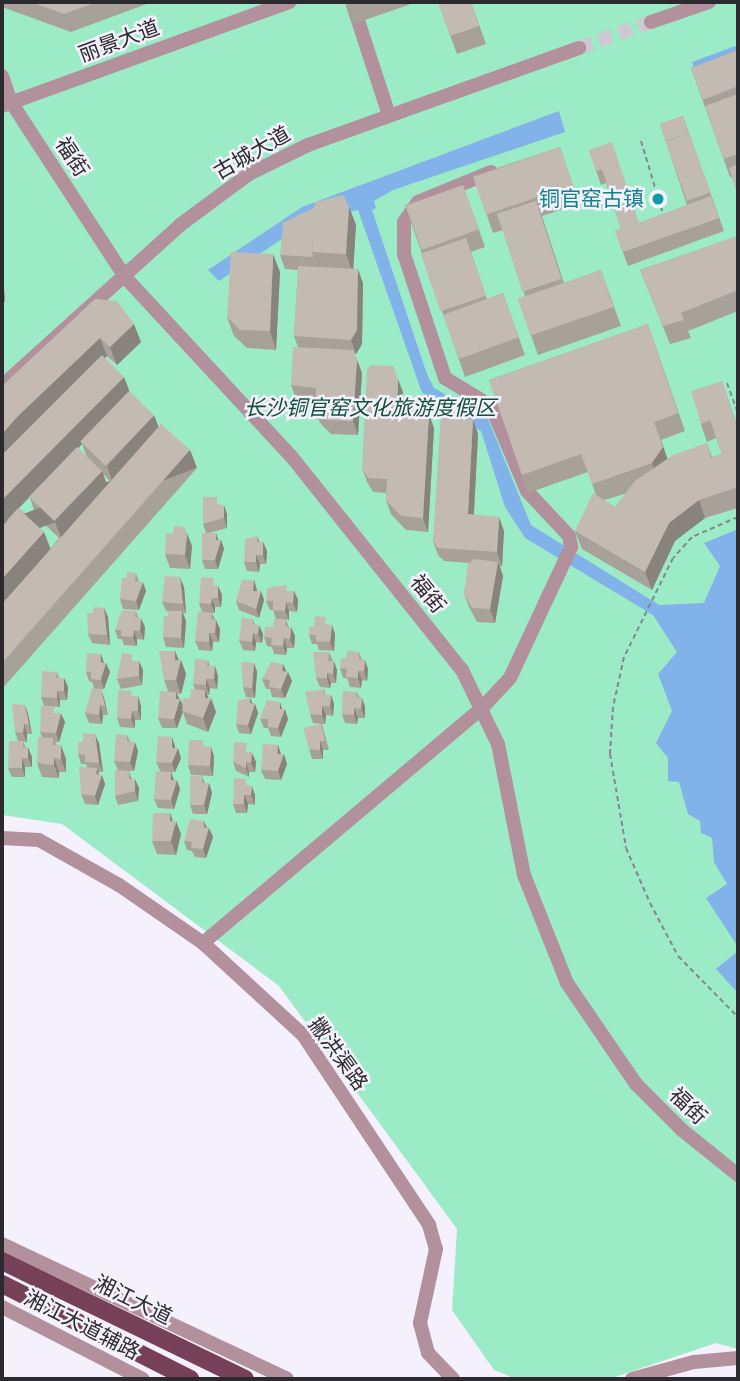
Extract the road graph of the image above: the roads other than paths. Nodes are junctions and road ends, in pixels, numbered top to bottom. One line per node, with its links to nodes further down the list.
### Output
1 (290, 2): 7 (street, 丽景大道)
2 (352, 2): 8 (street)
3 (709, 2): 4 (street)
4 (651, 22)
5 (579, 48): 8 (street, 古城大道)
6 (2, 76): 7 (street, 福街)
7 (6, 104): 10 (street, 福街)
8 (389, 115): 10 (street, 古城大道)
9 (507, 167): 12 (street)
10 (125, 277): 11 (street, 古城大道); 12 (street, 福街)
11 (2, 386)
12 (481, 709): 14 (street); 15 (street, 福街)
13 (2, 838): 14 (street, 撇洪渠路)
14 (203, 943): 25 (street, 撇洪渠路)
15 (738, 1175)
16 (2, 1244): 24 (street, 湘江大道辅路)
17 (2, 1261): 23 (main road, 湘江大道)
18 (2, 1284): 22 (main road)
19 (2, 1307): 21 (street, 湘江大道辅路)
20 (738, 1358): 26 (street)
21 (143, 1379)
22 (190, 1379)
23 (245, 1379)
24 (288, 1379)
25 (453, 1379)
26 (632, 1379)

